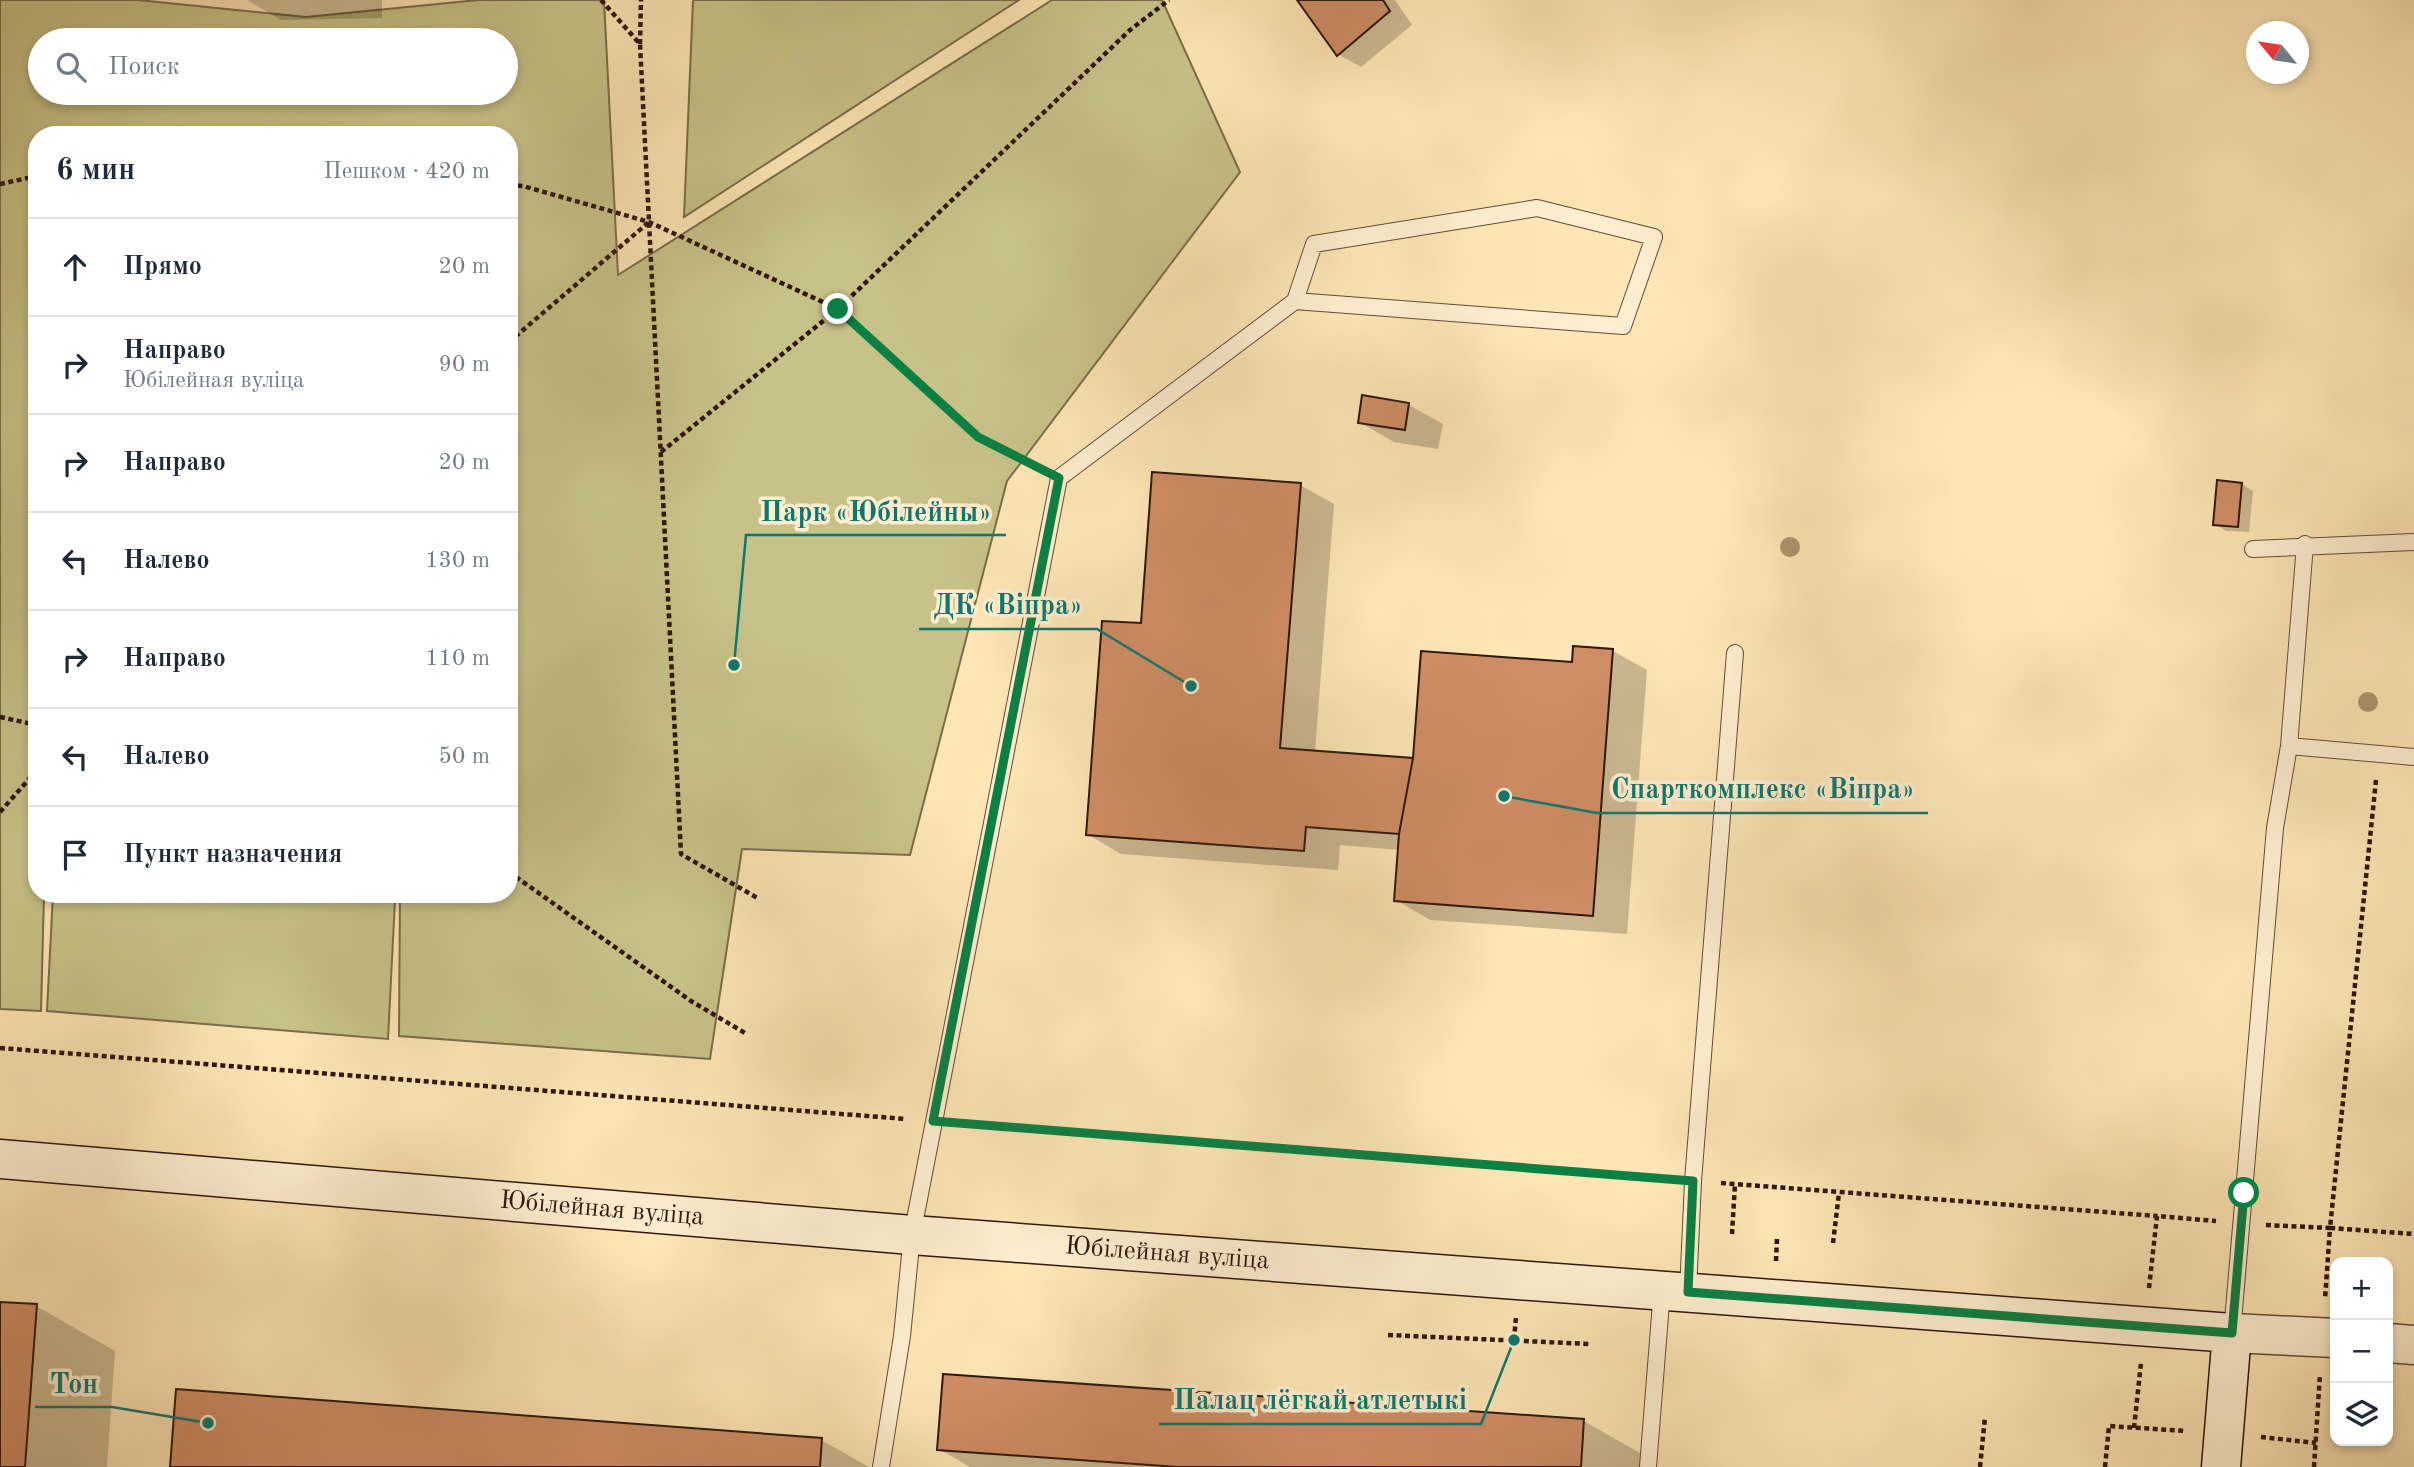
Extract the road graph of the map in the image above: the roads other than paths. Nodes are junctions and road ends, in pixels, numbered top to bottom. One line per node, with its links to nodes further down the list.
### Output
1 (1295, 301): 1 (lane); 9 (lane)
2 (2414, 542): 3 (lane)
3 (2305, 544): 4 (lane); 6 (lane)
4 (2253, 549)
5 (1735, 653): 10 (lane)
6 (2289, 747): 7 (lane); 11 (lane)
7 (2414, 757)
8 (0, 1158): 9 (main road, Юбілейная вуліца)
9 (912, 1235): 10 (main road, Юбілейная вуліца); 15 (lane)
10 (1675, 1291): 11 (main road, Юбілейная вуліца); 16 (lane)
11 (2232, 1333): 12 (main road, Юбілейная вуліца); 17 (main road)
12 (2330, 1338)
13 (2393, 1343): 14 (main road)
14 (2414, 1345)
15 (881, 1467)
16 (1648, 1467)
17 (2221, 1467)

